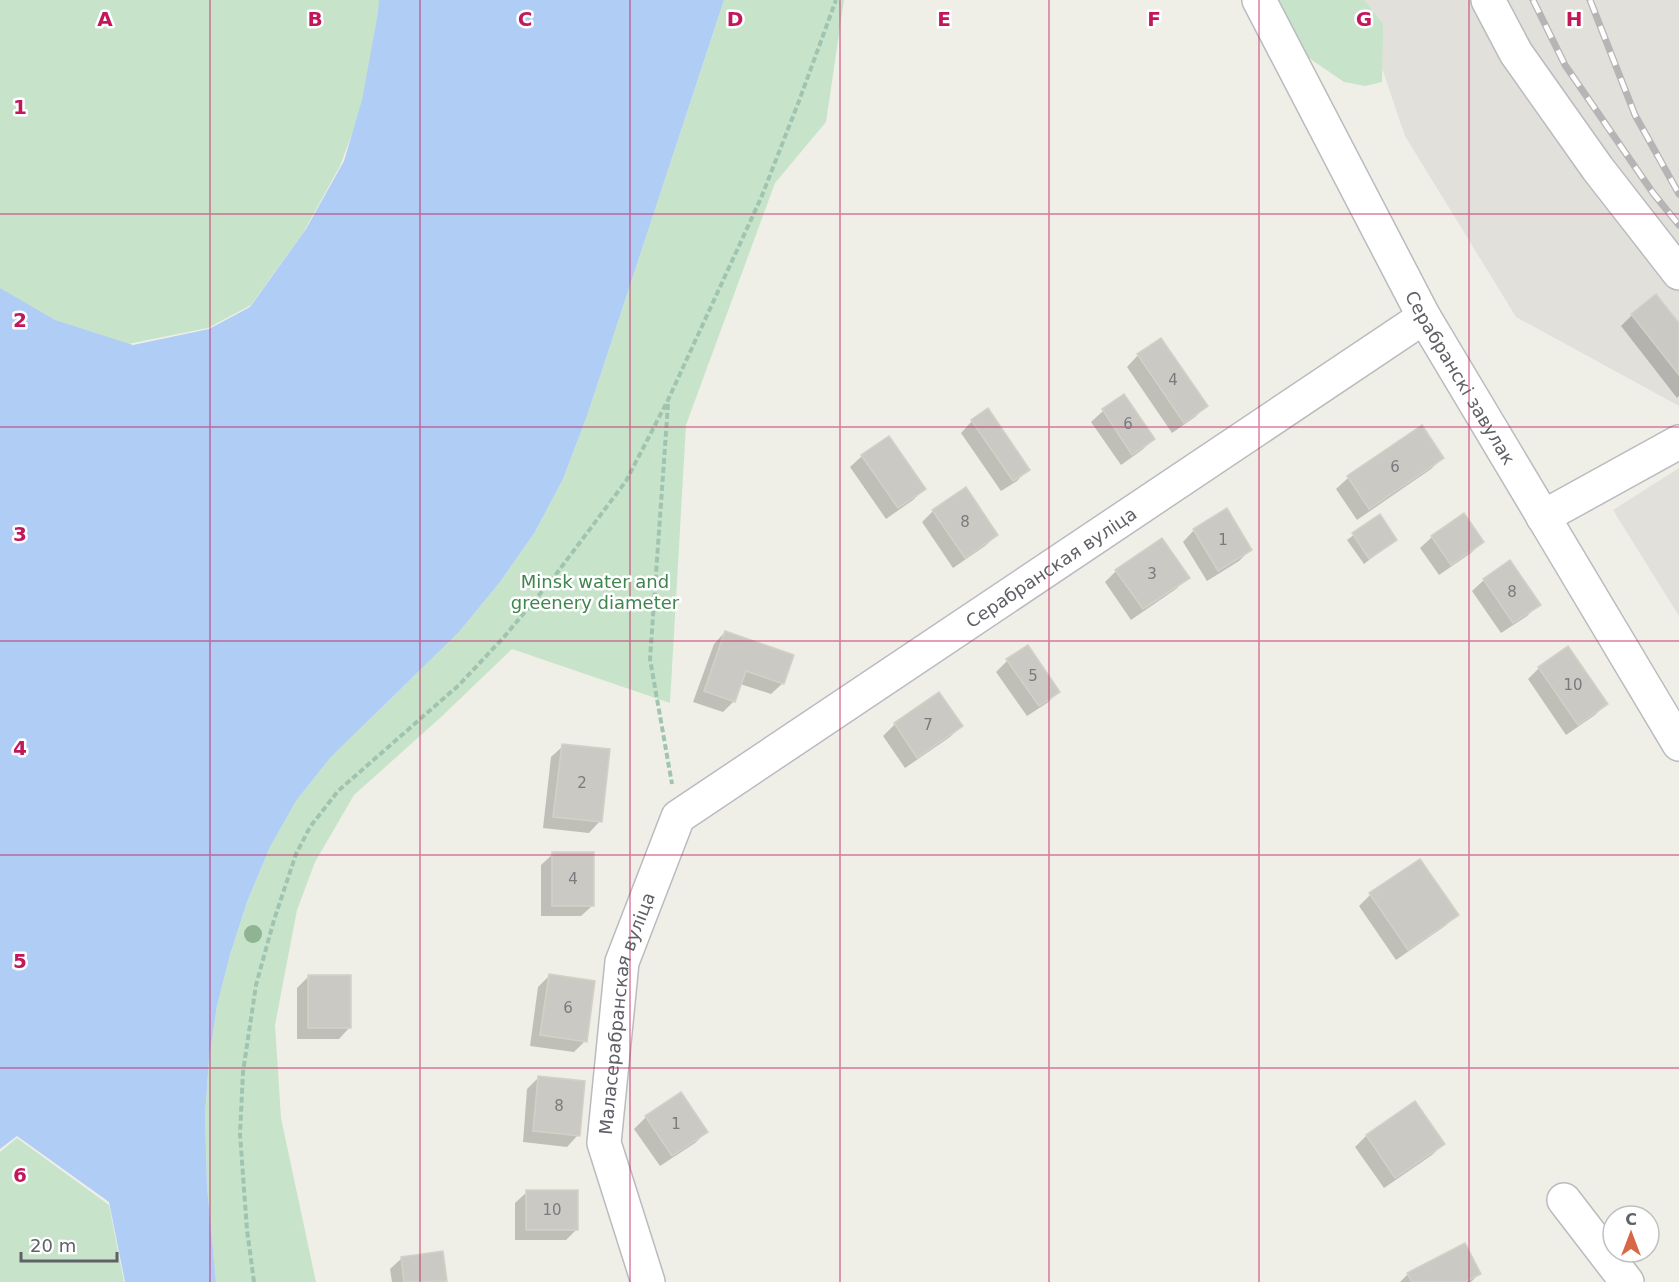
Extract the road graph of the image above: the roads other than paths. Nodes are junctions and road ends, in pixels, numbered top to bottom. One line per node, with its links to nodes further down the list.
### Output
1 (1259, 0): 4 (street, Серабранскі завулак)
2 (1488, 0): 3 (street)
3 (1679, 273)
4 (1424, 317): 6 (street, Серабранскі завулак); 8 (street, Серабранская вуліца)
5 (1679, 442): 6 (street)
6 (1543, 517): 7 (street, Серабранскі завулак)
7 (1679, 744)
8 (678, 817): 10 (street, Маласерабранская вуліца)
9 (1564, 1200): 11 (street)
10 (648, 1282)
11 (1627, 1282)

